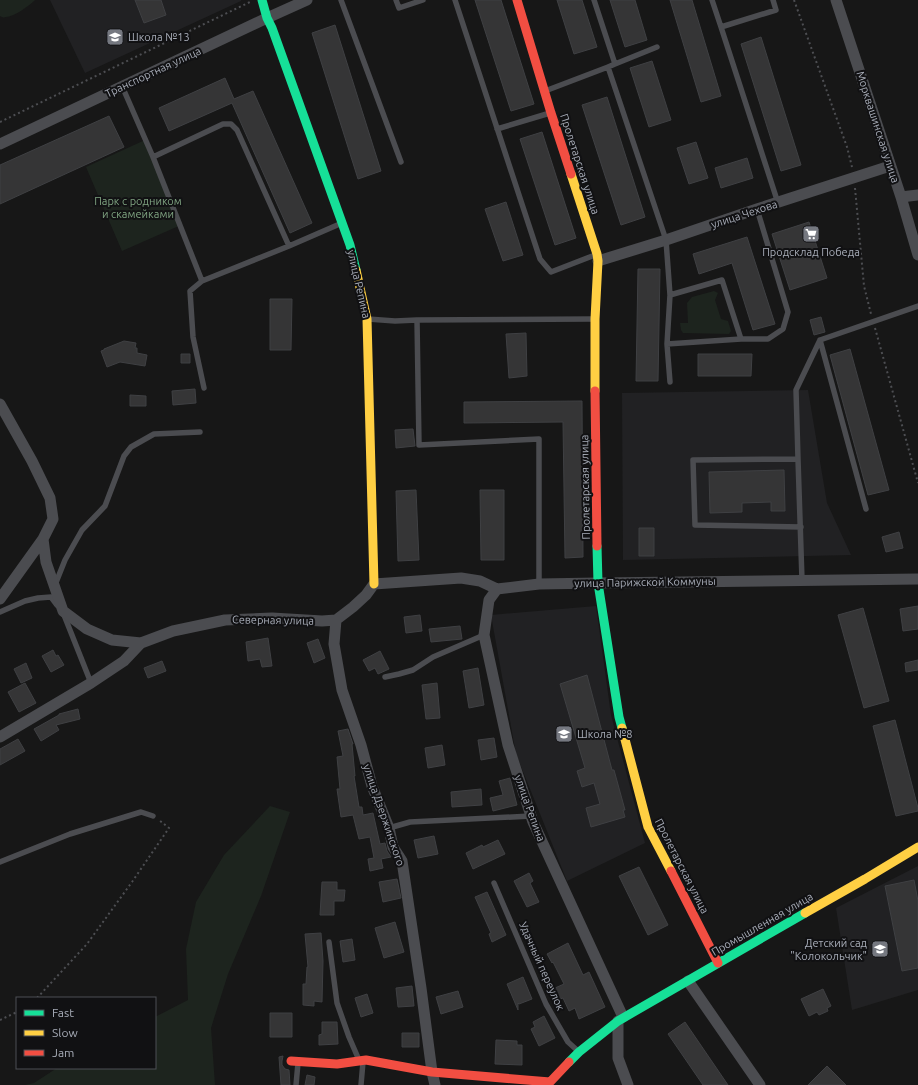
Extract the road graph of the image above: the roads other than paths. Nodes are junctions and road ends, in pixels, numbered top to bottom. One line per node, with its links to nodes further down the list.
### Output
1 (262, 0): 12 (street, улица Репина)
2 (307, 0): 12 (street, Транспортная улица)
3 (341, 0): 23 (lane)
4 (396, 0): 5 (lane)
5 (423, 0)
6 (455, 0): 20 (lane)
7 (517, 0): 18 (street, Пролетарская улица)
8 (594, 0): 15 (lane)
9 (712, 0): 13 (lane)
10 (773, 0): 13 (lane)
11 (836, 0): 24 (street, Морквашинская улица)
12 (267, 18): 17 (street, Транспортная улица); 29 (street, улица Репина)
13 (721, 27): 27 (lane)
14 (657, 47): 15 (lane)
15 (615, 64): 16 (lane)
16 (608, 67): 18 (lane); 30 (lane)
17 (122, 86): 21 (street, Транспортная улица); 22 (lane)
18 (545, 91): 19 (street, Пролетарская улица)
19 (551, 113): 20 (lane); 33 (street, Пролетарская улица)
20 (497, 129): 33 (lane)
21 (1, 141)
22 (152, 157): 31 (lane); 34 (lane)
23 (401, 162)
24 (890, 166): 26 (street, Морквашинская улица); 27 (street, улица Чехова)
25 (918, 195): 26 (street)
26 (901, 197): 32 (street, Морквашинская улица)
27 (778, 203): 28 (street, улица Чехова)
28 (757, 209): 30 (street, улица Чехова); 40 (lane)
29 (342, 223): 31 (lane); 37 (street, улица Репина)
30 (666, 240): 33 (street, улица Чехова); 35 (lane)
31 (289, 246): 34 (lane)
32 (918, 255)
33 (598, 258): 38 (street, Пролетарская улица)
34 (202, 281): 44 (lane)
35 (670, 295): 40 (lane); 42 (lane)
36 (918, 306): 41 (lane)
37 (367, 319): 39 (lane); 54 (street, улица Репина)
38 (595, 319): 39 (lane); 53 (street, Пролетарская улица)
39 (417, 320): 55 (lane)
40 (741, 339): 42 (lane)
41 (820, 340): 47 (lane); 48 (lane)
42 (667, 344): 43 (lane)
43 (670, 382)
44 (204, 388)
45 (0, 404): 50 (street)
46 (200, 432): 56 (lane)
47 (798, 459): 49 (lane); 49 (lane)
48 (866, 509)
49 (800, 528): 52 (lane)
50 (43, 538): 56 (street); 58 (street)
51 (918, 579): 52 (street, улица Парижской Коммуны)
52 (802, 580): 53 (street, улица Парижской Коммуны)
53 (598, 582): 55 (street, улица Парижской Коммуны); 74 (street, Пролетарская улица)
54 (374, 584): 57 (street); 61 (street)
55 (539, 584): 57 (street, улица Парижской Коммуны)
56 (54, 587): 59 (street)
57 (497, 589): 62 (street, улица Репина)
58 (0, 599)
59 (63, 611): 60 (lane); 63 (street, Северная улица); 65 (lane)
60 (0, 612)
61 (336, 620): 63 (street, Северная улица); 69 (street, улица Дзержинского)
62 (484, 634): 64 (lane); 68 (street, улица Репина)
63 (141, 643): 65 (street, Северная улица)
64 (385, 677)
65 (91, 683): 66 (street, Северная улица)
66 (0, 737)
67 (153, 816): 71 (lane)
68 (531, 816): 69 (lane); 76 (street, улица Репина)
69 (389, 828): 80 (street, улица Дзержинского)
70 (918, 847): 74 (street, Промышленная улица)
71 (0, 862)
72 (494, 883): 77 (lane, Удачный переулок)
73 (329, 942): 78 (lane)
74 (718, 963): 75 (street, Промышленная улица)
75 (688, 981): 76 (street, Промышленная улица); 85 (street)
76 (620, 1019): 77 (street, Промышленная улица); 84 (street)
77 (579, 1052): 80 (street, Промышленная улица)
78 (362, 1060): 79 (street); 80 (street); 82 (lane)
79 (294, 1061): 81 (lane)
80 (432, 1072): 83 (street, улица Дзержинского)
81 (296, 1085)
82 (361, 1085)
83 (435, 1085)
84 (628, 1085)
85 (760, 1085)

